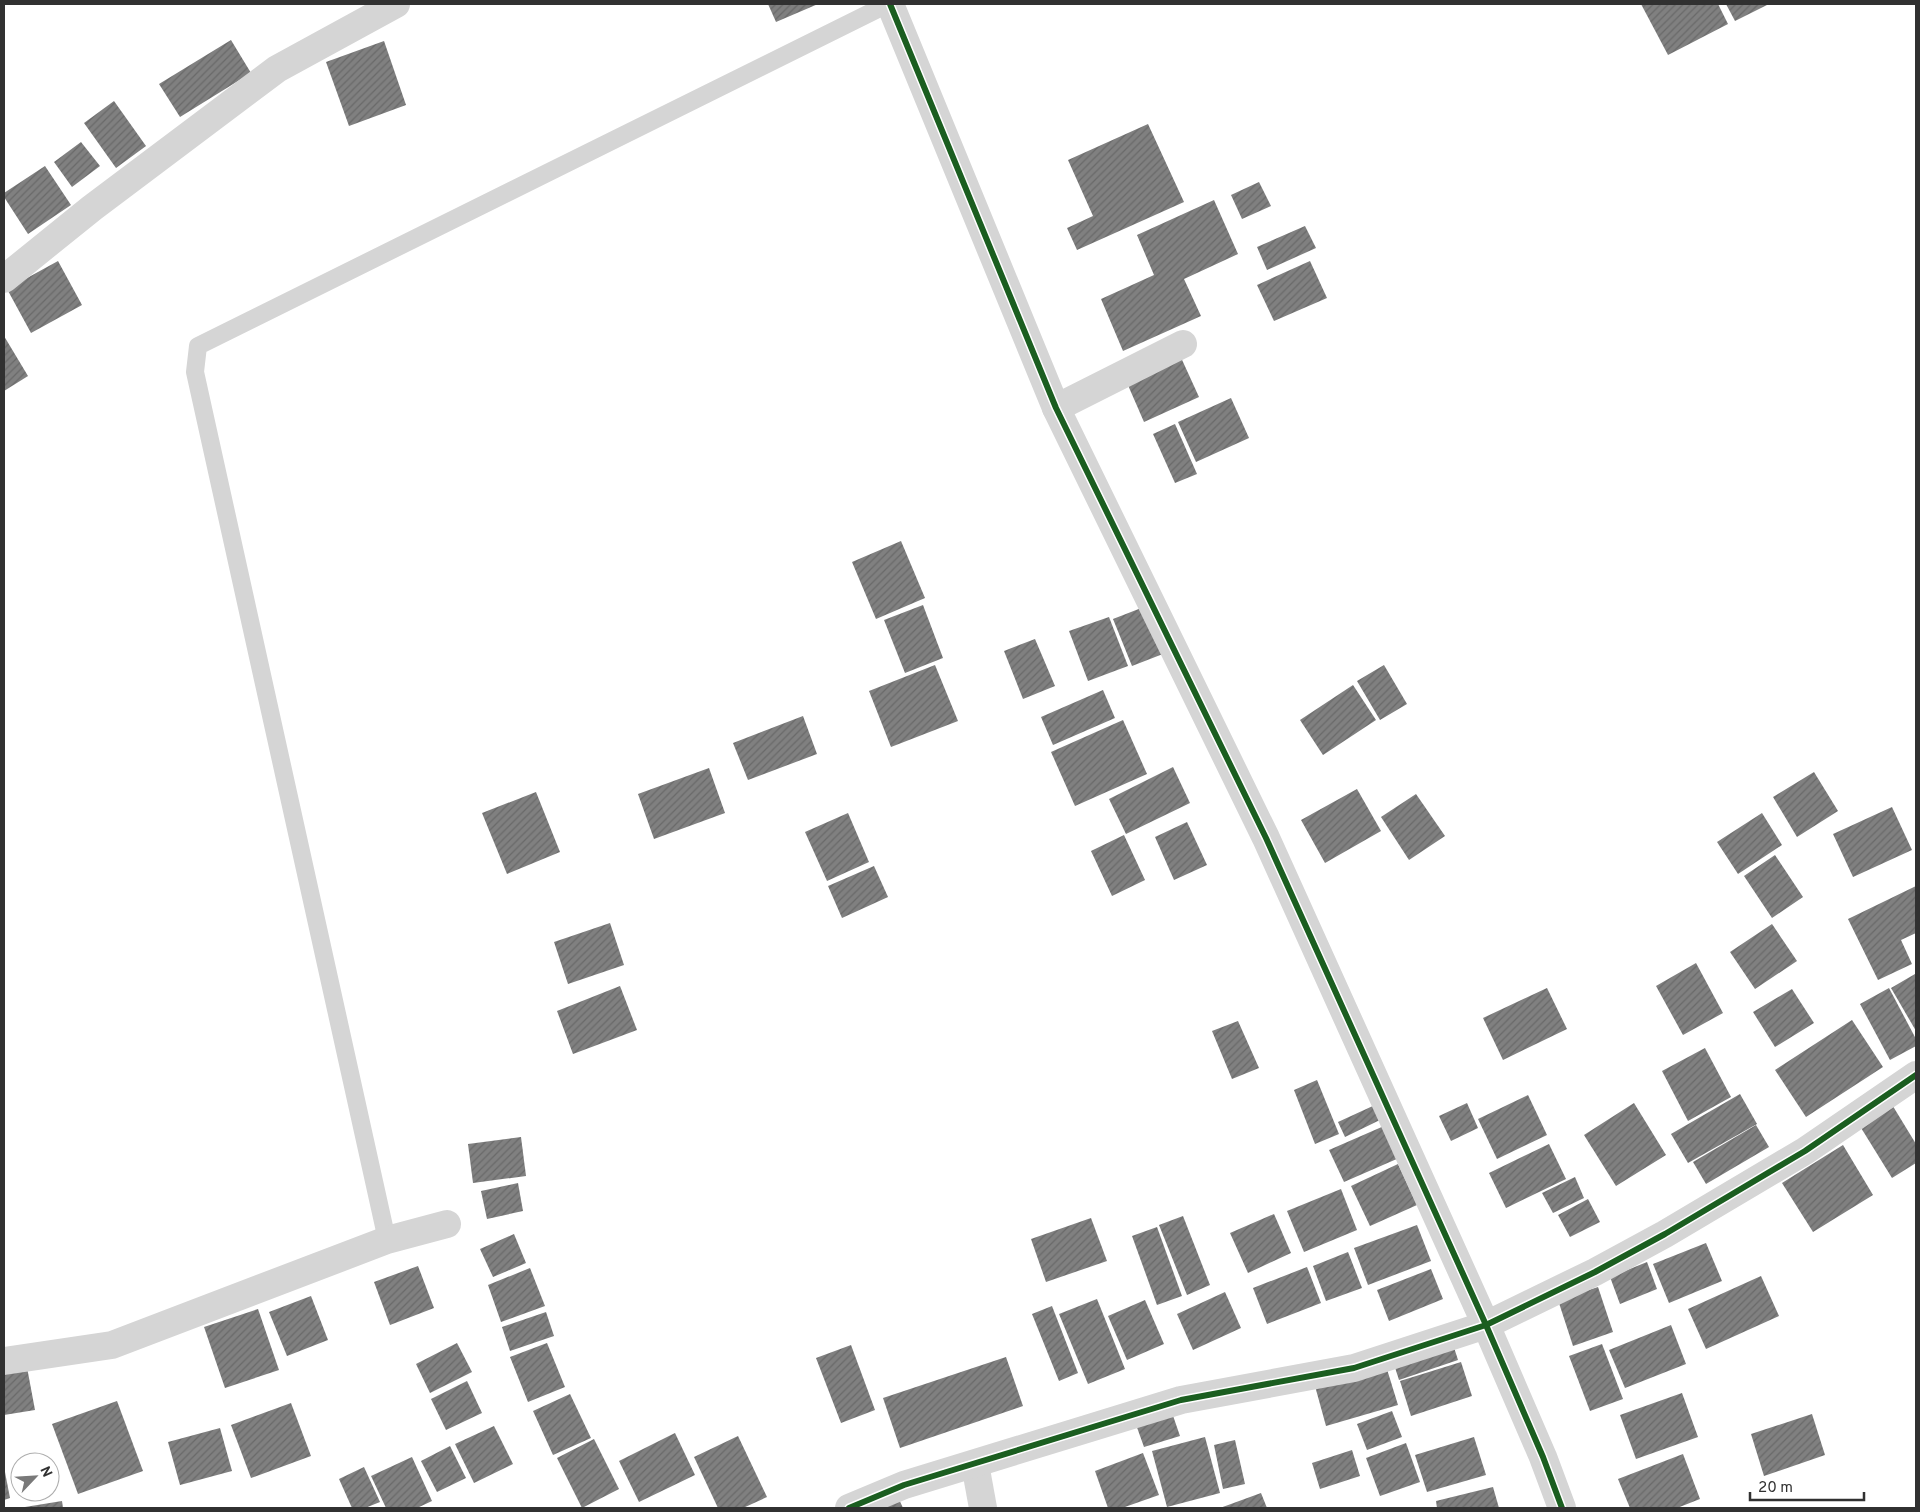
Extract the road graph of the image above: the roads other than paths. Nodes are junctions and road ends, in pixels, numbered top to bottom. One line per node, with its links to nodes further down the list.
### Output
1 (396, 4): 3 (street)
2 (889, 4): 5 (street); 8 (lane)
3 (4, 279)
4 (1183, 344): 5 (street)
5 (1056, 408): 9 (street)
6 (1916, 1075): 9 (street)
7 (446, 1224): 8 (street)
8 (387, 1240): 10 (street)
9 (1486, 1325): 11 (street); 14 (street)
10 (4, 1361)
11 (975, 1464): 12 (street); 13 (street)
12 (849, 1508)
13 (984, 1508)
14 (1562, 1508)

